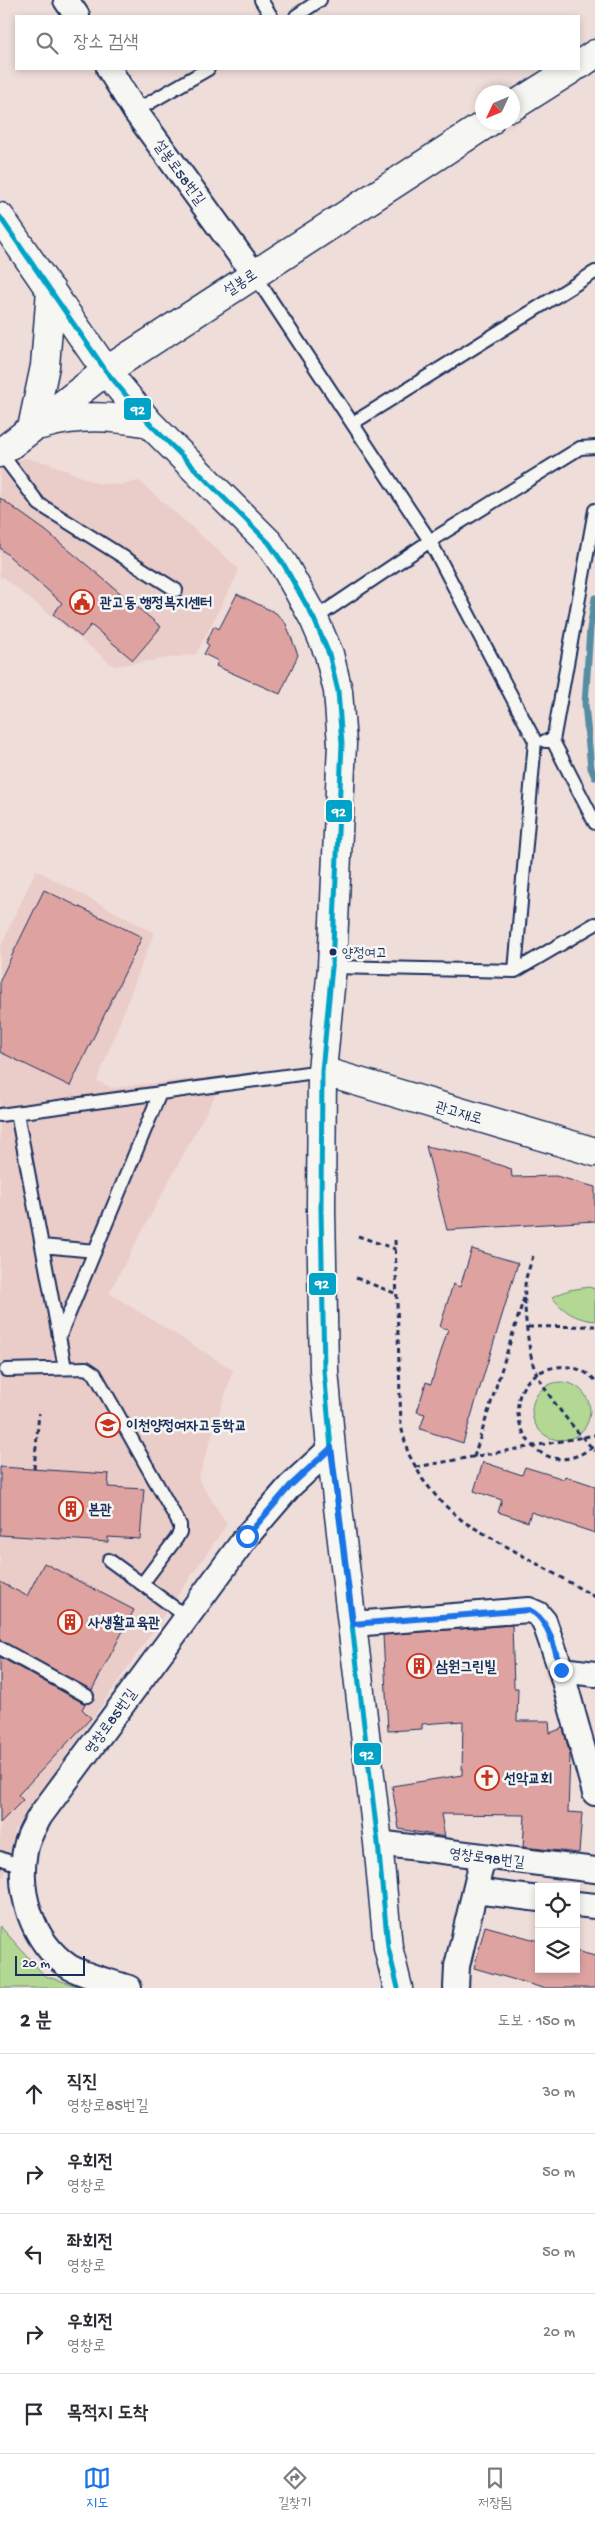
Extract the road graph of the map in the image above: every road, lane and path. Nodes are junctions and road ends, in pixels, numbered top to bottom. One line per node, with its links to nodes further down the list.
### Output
1 (66, 0): 4 (street)
2 (260, 0): 5 (lane)
3 (320, 0): 6 (lane)
4 (76, 15)
5 (270, 15)
6 (298, 15)
7 (595, 54): 8 (street)
8 (580, 64)
9 (110, 70): 13 (street, 설봉로58번길)
10 (206, 70): 13 (lane)
11 (570, 70): 12 (street)
12 (520, 102)
13 (136, 110): 17 (street, 설봉로58번길)
14 (476, 130): 17 (street, 설봉로)
15 (0, 217): 18 (street)
16 (595, 272): 21 (lane)
17 (253, 273): 19 (street, 설봉로); 21 (lane)
18 (51, 290): 19 (street); 22 (street)
19 (106, 371): 20 (street); 22 (street, 설봉로)
20 (149, 423): 22 (street); 28 (street)
21 (353, 423): 26 (lane)
22 (32, 428): 24 (street, 설봉로)
23 (595, 447): 26 (lane)
24 (0, 453): 27 (lane)
25 (595, 510): 30 (lane)
26 (430, 541): 28 (lane); 29 (lane)
27 (176, 590)
28 (314, 619): 33 (street)
29 (534, 742): 30 (lane); 34 (lane)
30 (553, 742): 31 (lane)
31 (595, 823)
32 (595, 924): 34 (lane)
33 (332, 967): 34 (lane); 35 (street)
34 (515, 971)
35 (322, 1071): 36 (lane); 39 (street, 관고재로); 61 (street)
36 (160, 1093): 37 (lane); 44 (lane)
37 (17, 1113): 38 (lane); 42 (lane)
38 (0, 1115)
39 (595, 1152)
40 (358, 1236): 43 (path)
41 (395, 1240): 43 (path)
42 (42, 1246): 44 (lane); 51 (lane)
43 (395, 1250): 48 (path)
44 (95, 1251): 51 (lane)
45 (533, 1256): 47 (path)
46 (356, 1278): 48 (path)
47 (525, 1292): 50 (path); 64 (path)
48 (396, 1294): 65 (path)
49 (595, 1326): 50 (path)
50 (528, 1327): 54 (path)
51 (60, 1338): 52 (lane)
52 (65, 1368): 53 (lane); 68 (lane)
53 (6, 1370)
54 (537, 1374): 55 (path); 58 (path); 60 (path)
55 (595, 1380)
56 (39, 1413): 66 (path)
57 (595, 1435): 58 (path)
58 (582, 1438): 60 (path); 62 (path)
59 (595, 1445): 62 (path)
60 (533, 1446): 62 (path); 64 (path)
61 (331, 1448): 70 (street, 영창로85번길); 71 (street)
62 (591, 1448): 63 (path)
63 (595, 1451)
64 (474, 1457): 65 (path)
65 (416, 1468): 69 (path)
66 (34, 1469)
67 (109, 1560): 68 (lane)
68 (142, 1584): 70 (lane)
69 (595, 1597)
70 (187, 1616): 80 (street, 영창로85번길)
71 (353, 1624): 73 (street); 77 (street)
72 (0, 1648): 75 (lane)
73 (561, 1670): 74 (street); 76 (street)
74 (595, 1674)
75 (87, 1696)
76 (595, 1793)
77 (378, 1843): 78 (street, 영창로98번길); 87 (street)
78 (483, 1857): 81 (street, 영창로98번길); 82 (street)
79 (0, 1858): 80 (lane)
80 (23, 1867): 86 (street, 영창로85번길)
81 (595, 1870)
82 (475, 1891): 83 (street); 88 (street)
83 (535, 1898)
84 (580, 1904): 85 (street)
85 (595, 1906)
86 (129, 1988)
87 (398, 1988)
88 (456, 1988)

